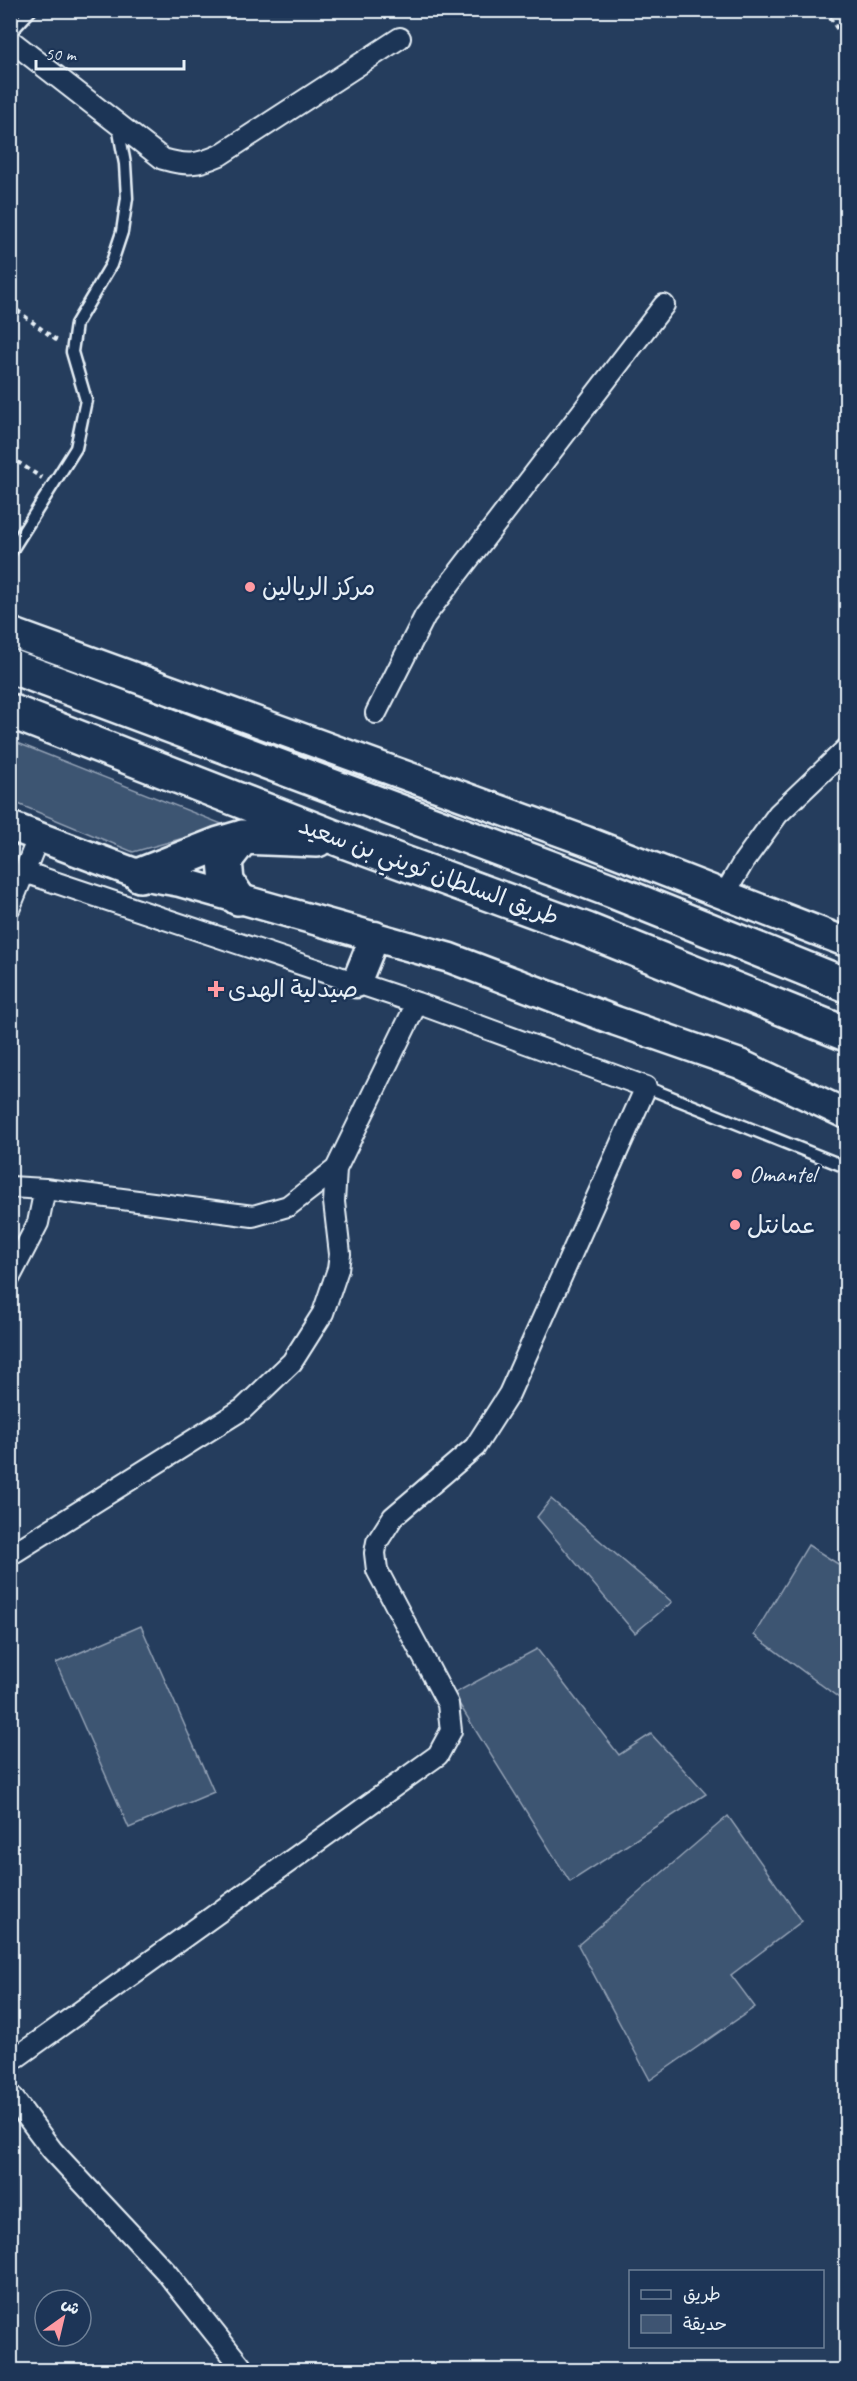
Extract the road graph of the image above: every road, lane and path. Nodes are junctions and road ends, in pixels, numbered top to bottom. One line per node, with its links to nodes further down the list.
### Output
1 (31, 10): 3 (lane)
2 (825, 10): 6 (path)
3 (10, 33)
4 (400, 38): 7 (street)
5 (10, 40): 7 (street)
6 (846, 42)
7 (118, 124): 10 (lane)
8 (10, 305): 10 (path)
9 (664, 305): 17 (street)
10 (72, 352): 12 (lane)
11 (10, 456): 12 (path)
12 (53, 486): 13 (lane)
13 (10, 553)
14 (10, 632): 25 (street)
15 (10, 666): 31 (highway, طريق السلطان ثويني بن سعيد)
16 (10, 711): 22 (highway, طريق السلطان ثويني بن سعيد)
17 (375, 713)
18 (846, 749): 25 (street)
19 (10, 826): 21 (street)
20 (243, 837): 22 (highway); 24 (highway); 26 (highway)
21 (38, 838): 23 (street); 24 (street)
22 (345, 842): 33 (highway, طريق السلطان ثويني بن سعيد)
23 (24, 872): 27 (street); 30 (street)
24 (140, 875): 26 (street)
25 (724, 895): 29 (street)
26 (238, 898): 28 (street)
27 (10, 907)
28 (375, 936): 30 (street); 35 (street)
29 (846, 942)
30 (356, 983): 32 (street)
31 (846, 985)
32 (417, 1003): 34 (street); 37 (street)
33 (846, 1034)
34 (646, 1087): 36 (lane); 42 (street)
35 (846, 1114)
36 (846, 1167)
37 (336, 1169): 39 (street); 41 (street)
38 (10, 1187): 39 (street)
39 (45, 1189): 40 (street)
40 (10, 1277)
41 (10, 1555)
42 (10, 2061)
43 (10, 2094): 44 (street)
44 (244, 2370)

